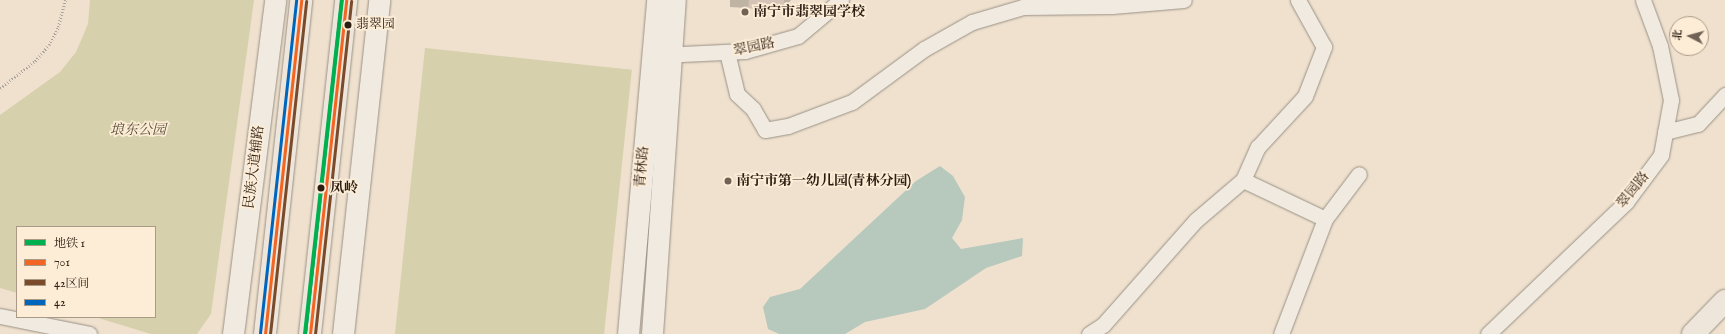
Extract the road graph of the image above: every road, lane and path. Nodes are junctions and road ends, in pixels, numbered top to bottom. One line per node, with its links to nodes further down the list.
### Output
1 (65, 0): 14 (path)
2 (275, 0): 24 (street, 民族大道辅路)
3 (301, 0): 25 (main road)
4 (346, 0): 20 (main road)
5 (379, 0): 28 (street)
6 (657, 0): 13 (street, 青林路)
7 (675, 0): 13 (street, 青林路)
8 (841, 0): 12 (street, 翠园路)
9 (1184, 0): 12 (street)
10 (1298, 0): 18 (street)
11 (1643, 0): 16 (street, 翠园路)
12 (726, 52): 13 (street, 翠园路)
13 (662, 55): 29 (street, 青林路); 30 (street, 青林路)
14 (0, 88)
15 (1725, 96): 16 (street)
16 (1665, 132): 33 (street, 翠园路)
17 (1359, 174): 19 (street)
18 (1243, 180): 19 (street); 31 (street)
19 (1325, 219): 32 (street)
20 (322, 222): 26 (main road); 27 (main road)
21 (1725, 300): 34 (main road)
22 (0, 316): 23 (street)
23 (88, 334)
24 (234, 334)
25 (265, 334)
26 (310, 334)
27 (324, 334)
28 (343, 334)
29 (628, 334)
30 (652, 334)
31 (1089, 334)
32 (1281, 334)
33 (1488, 334)
34 (1693, 334)

